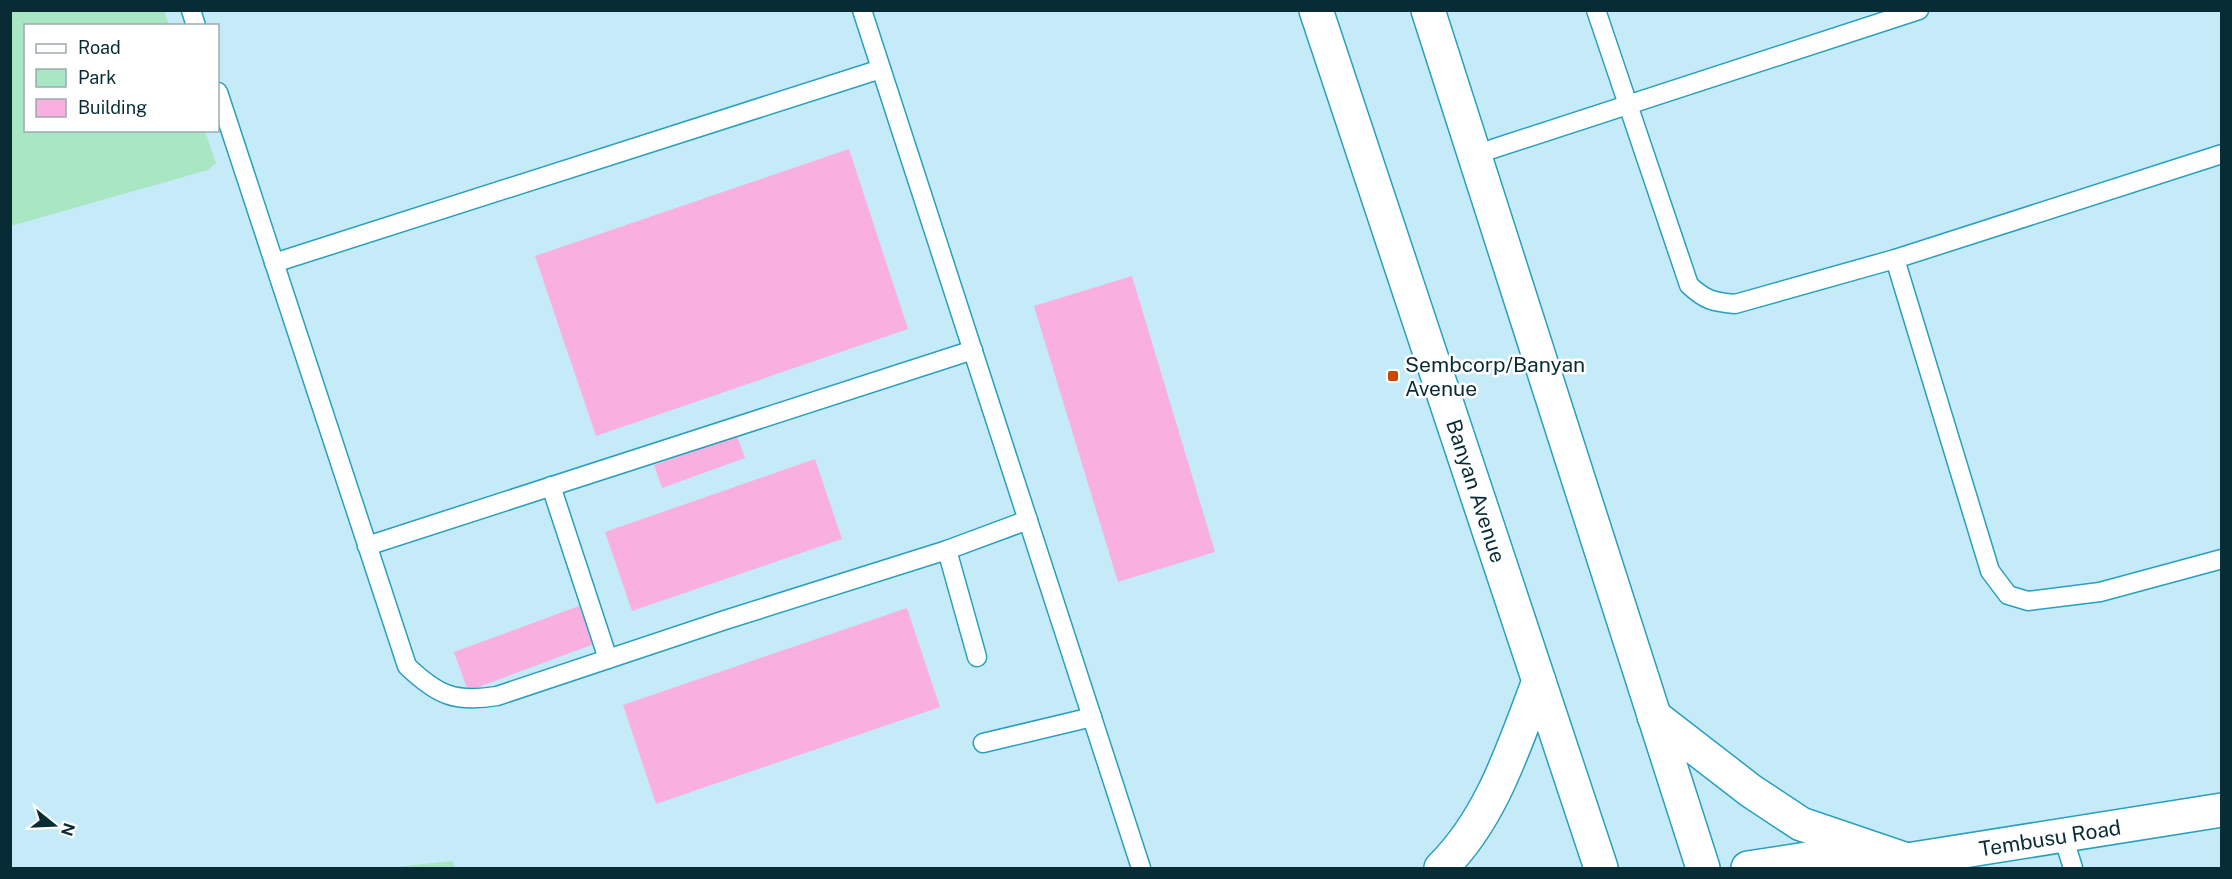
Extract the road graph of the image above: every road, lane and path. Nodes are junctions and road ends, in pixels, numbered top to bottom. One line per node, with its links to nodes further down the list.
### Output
1 (862, 10): 6 (lane)
2 (1316, 10): 21 (street, Banyan Avenue)
3 (1428, 10): 10 (street)
4 (1596, 10): 8 (lane)
5 (1919, 10): 8 (lane)
6 (881, 69): 12 (lane); 13 (lane)
7 (219, 95): 12 (lane)
8 (1627, 105): 10 (lane); 11 (lane)
9 (2222, 154): 11 (lane)
10 (1474, 155): 22 (street)
11 (1895, 259): 18 (lane)
12 (274, 263): 16 (lane)
13 (973, 350): 14 (lane); 15 (lane)
14 (551, 486): 16 (lane); 20 (lane)
15 (1028, 520): 17 (lane); 23 (lane)
16 (367, 546): 20 (lane)
17 (947, 550): 19 (lane); 20 (lane)
18 (2222, 559)
19 (977, 657)
20 (608, 659)
21 (1539, 681): 29 (street); 30 (street, Banyan Avenue)
22 (1654, 716): 27 (street); 31 (street)
23 (1092, 717): 24 (lane); 28 (lane)
24 (983, 743)
25 (2222, 810): 26 (street, Tembusu Road)
26 (2063, 836): 27 (street, Tembusu Road); 33 (lane)
27 (1889, 866): 32 (street, Tembusu Road)
28 (1142, 868)
29 (1441, 868)
30 (1601, 868)
31 (1703, 868)
32 (1748, 868)
33 (2073, 868)

